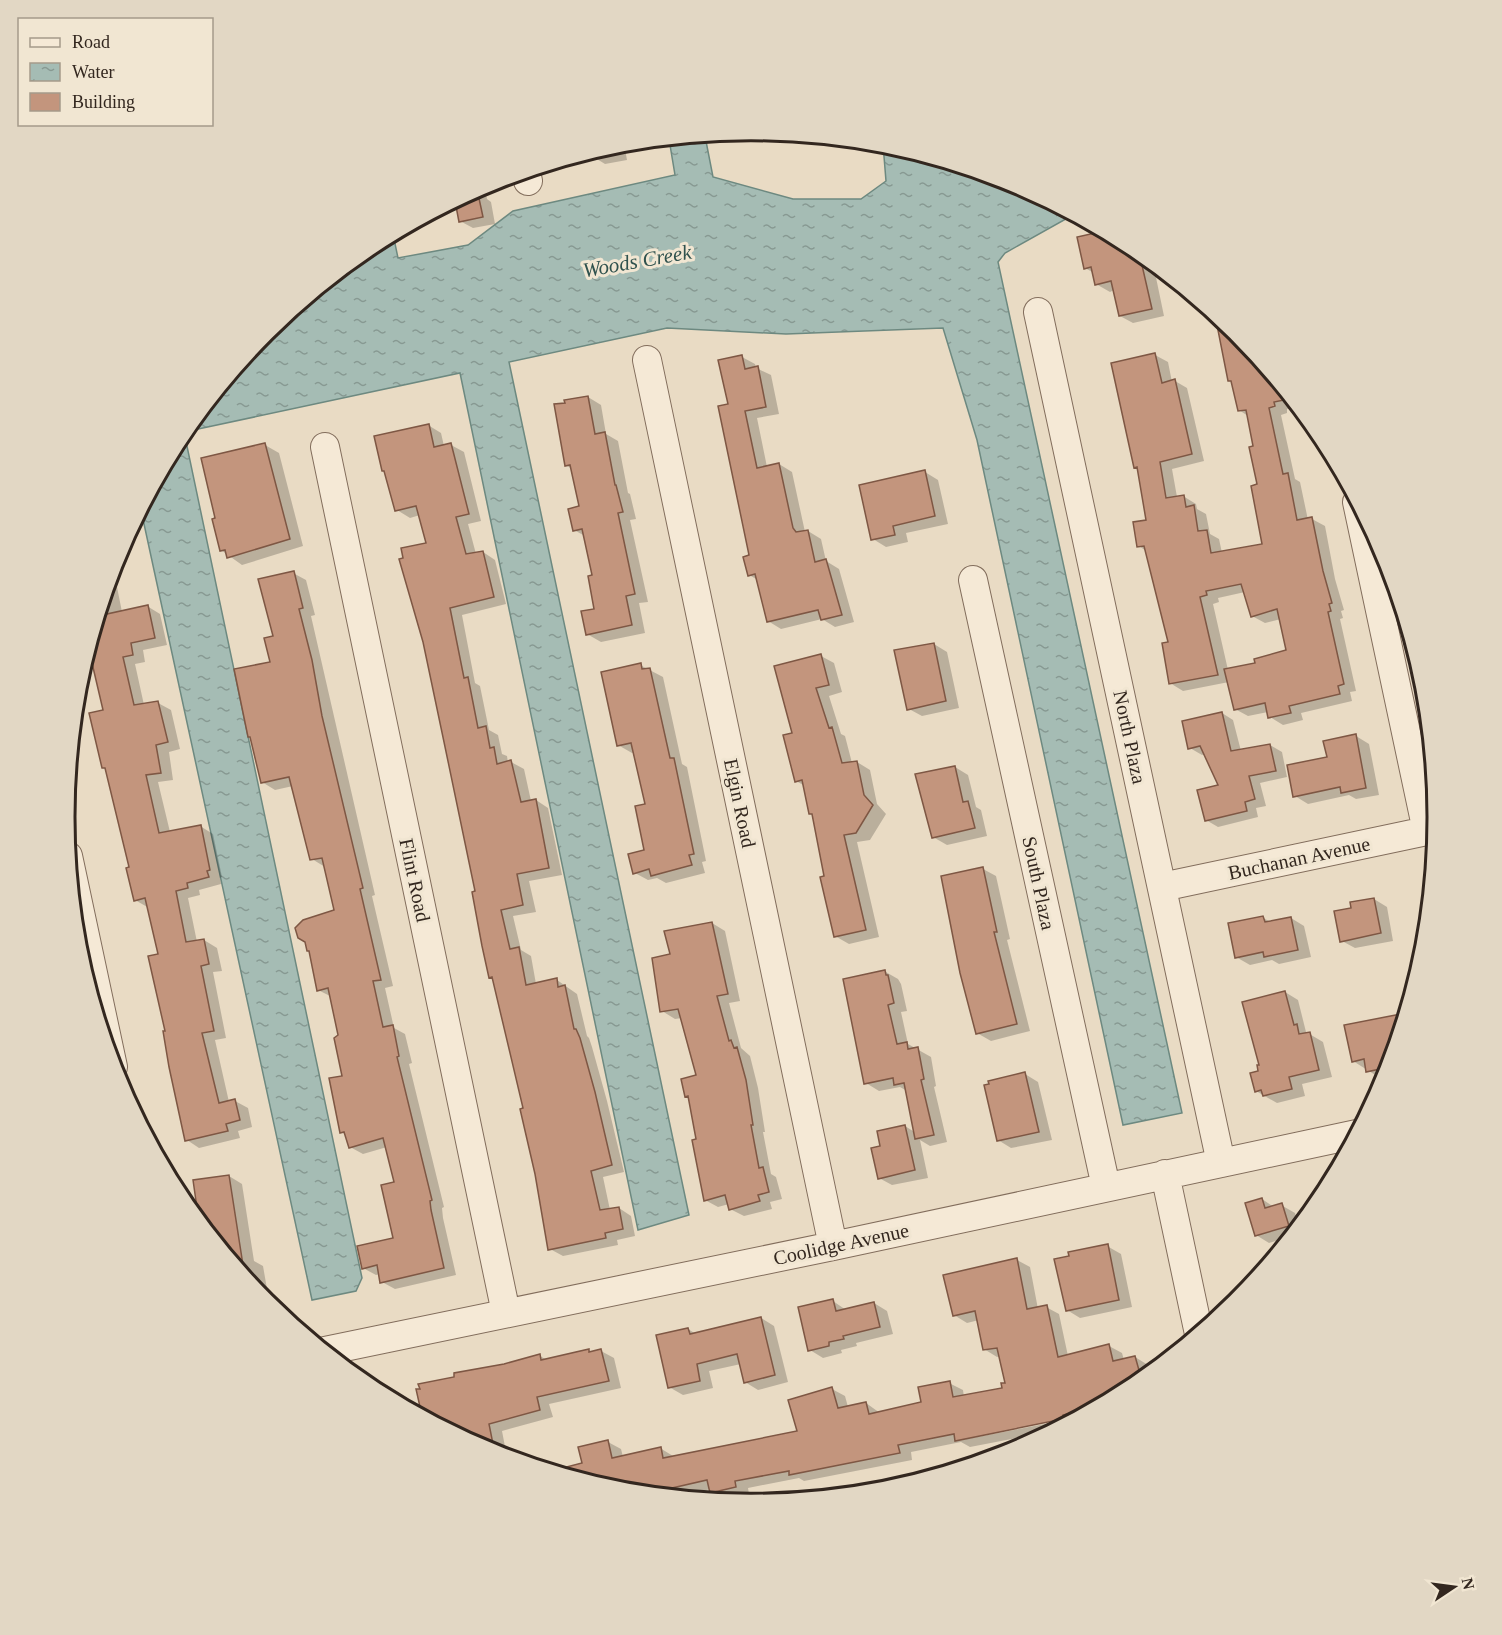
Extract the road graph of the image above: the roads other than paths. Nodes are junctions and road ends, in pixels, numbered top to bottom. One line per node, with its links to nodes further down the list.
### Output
1 (1038, 312): 8 (street, North Plaza)
2 (647, 360): 13 (street, Elgin Road)
3 (325, 447): 14 (street, Flint Road)
4 (1365, 536): 6 (street)
5 (973, 580): 12 (street, South Plaza)
6 (1427, 807)
7 (1427, 831): 8 (street, Buchanan Avenue)
8 (1162, 887): 10 (street, North Plaza)
9 (1346, 1136): 10 (street, Coolidge Avenue)
10 (1221, 1162): 11 (street, Coolidge Avenue)
11 (1165, 1174): 12 (street, Coolidge Avenue); 15 (street)
12 (1106, 1186): 13 (street, Coolidge Avenue)
13 (833, 1246): 14 (street, Coolidge Avenue)
14 (506, 1313): 16 (street, Coolidge Avenue)
15 (1197, 1326)
16 (333, 1349)

